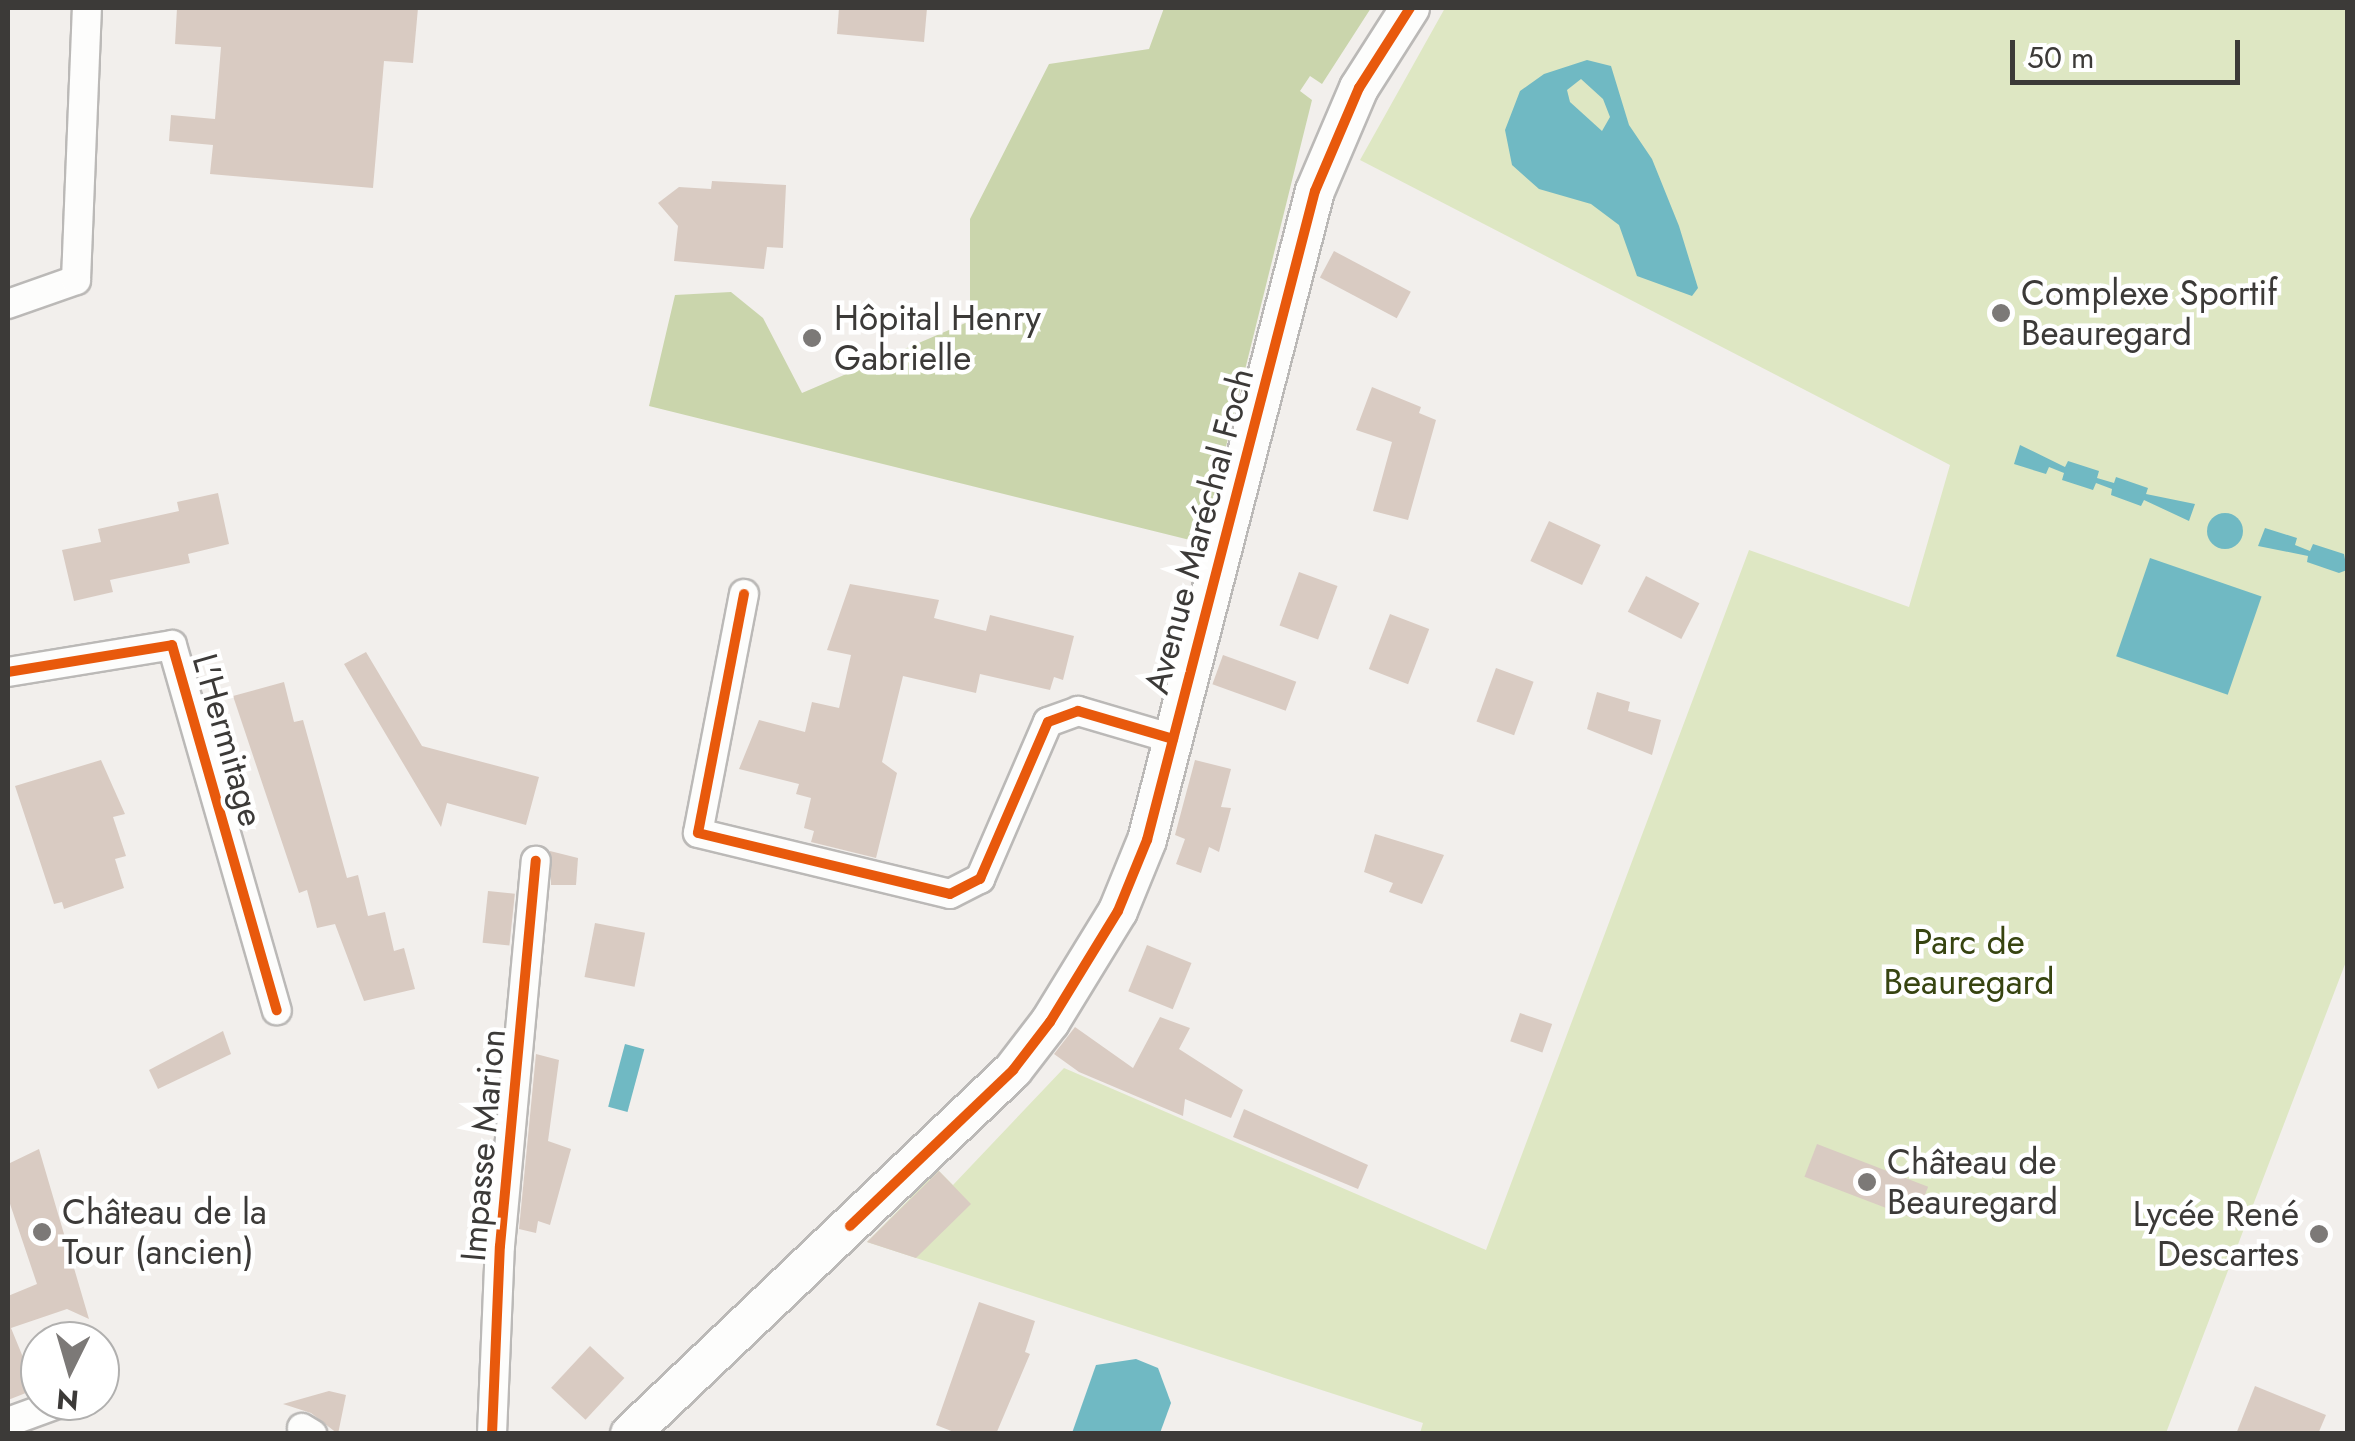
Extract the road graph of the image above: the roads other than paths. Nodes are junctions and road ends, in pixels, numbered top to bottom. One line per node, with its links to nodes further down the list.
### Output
1 (87, 8): 3 (street)
2 (1410, 8): 6 (main road, Avenue Maréchal Foch)
3 (8, 304)
4 (744, 594): 6 (street)
5 (8, 672): 8 (street, L'Hermitage)
6 (1173, 739): 10 (main road, Avenue Maréchal Foch)
7 (536, 861): 9 (street, Impasse Marion)
8 (277, 1010)
9 (492, 1434)
10 (630, 1434)

